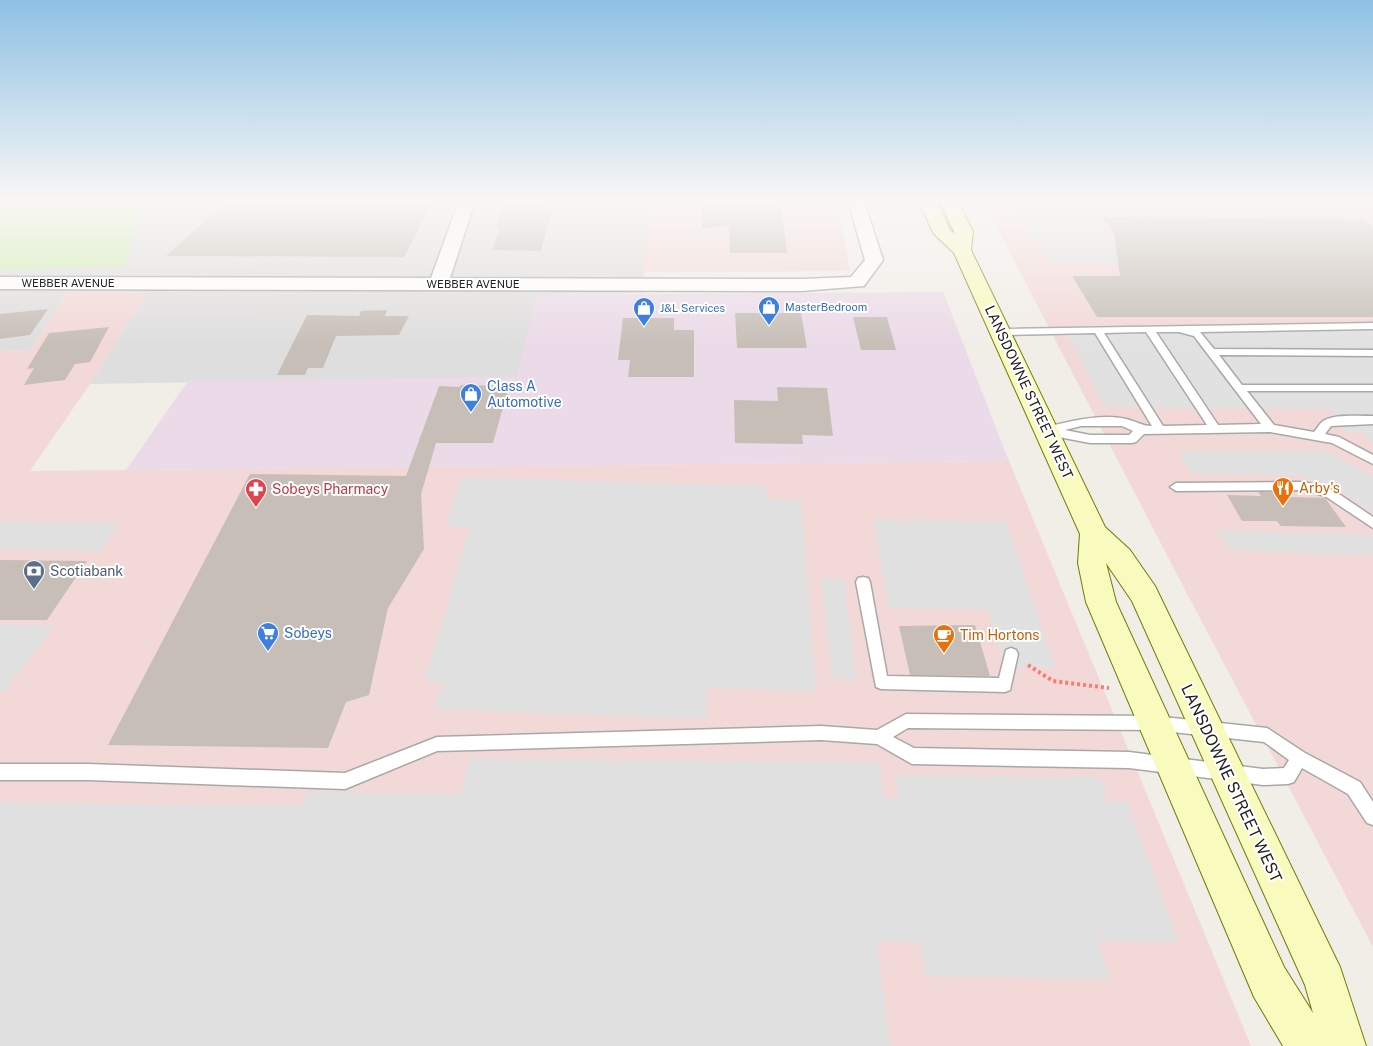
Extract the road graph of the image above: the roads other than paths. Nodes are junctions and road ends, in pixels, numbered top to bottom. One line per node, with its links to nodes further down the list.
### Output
1 (450, 250): 5 (street)
2 (871, 250): 5 (street, WEBBER AVENUE)
3 (962, 250): 10 (main road, LANSDOWNE STREET WEST)
4 (0, 283): 5 (street, WEBBER AVENUE)
5 (439, 283)
6 (1373, 326): 8 (lane)
7 (1149, 329): 8 (lane); 9 (lane); 16 (lane)
8 (1180, 329): 11 (lane)
9 (1098, 331): 10 (lane); 19 (lane)
10 (1002, 332): 20 (main road, LANSDOWNE STREET WEST)
11 (1211, 352): 12 (lane); 13 (lane)
12 (1373, 353)
13 (1238, 388): 14 (lane); 17 (lane)
14 (1373, 388)
15 (1373, 420): 21 (lane)
16 (1214, 428): 17 (lane); 19 (lane)
17 (1270, 428): 21 (lane)
18 (1141, 430): 19 (lane); 20 (lane); 20 (lane)
19 (1160, 430)
20 (1047, 431): 25 (main road, LANSDOWNE STREET WEST)
21 (1317, 436): 22 (lane)
22 (1373, 460)
23 (1176, 487): 24 (lane)
24 (1373, 523)
25 (1094, 534): 28 (main road, LANSDOWNE STREET WEST); 29 (main road, LANSDOWNE STREET WEST)
26 (863, 582): 27 (lane)
27 (1011, 654)
28 (1154, 724): 29 (lane); 30 (lane); 32 (main road, LANSDOWNE STREET WEST)
29 (1206, 729): 31 (lane); 34 (main road, LANSDOWNE STREET WEST)
30 (879, 737): 32 (lane); 33 (lane)
31 (1299, 758): 34 (lane); 35 (lane)
32 (1172, 765): 34 (lane); 36 (main road, LANSDOWNE STREET WEST)
33 (0, 772)
34 (1226, 772): 37 (main road, LANSDOWNE STREET WEST)
35 (1373, 817)
36 (1308, 1046)
37 (1344, 1046)

